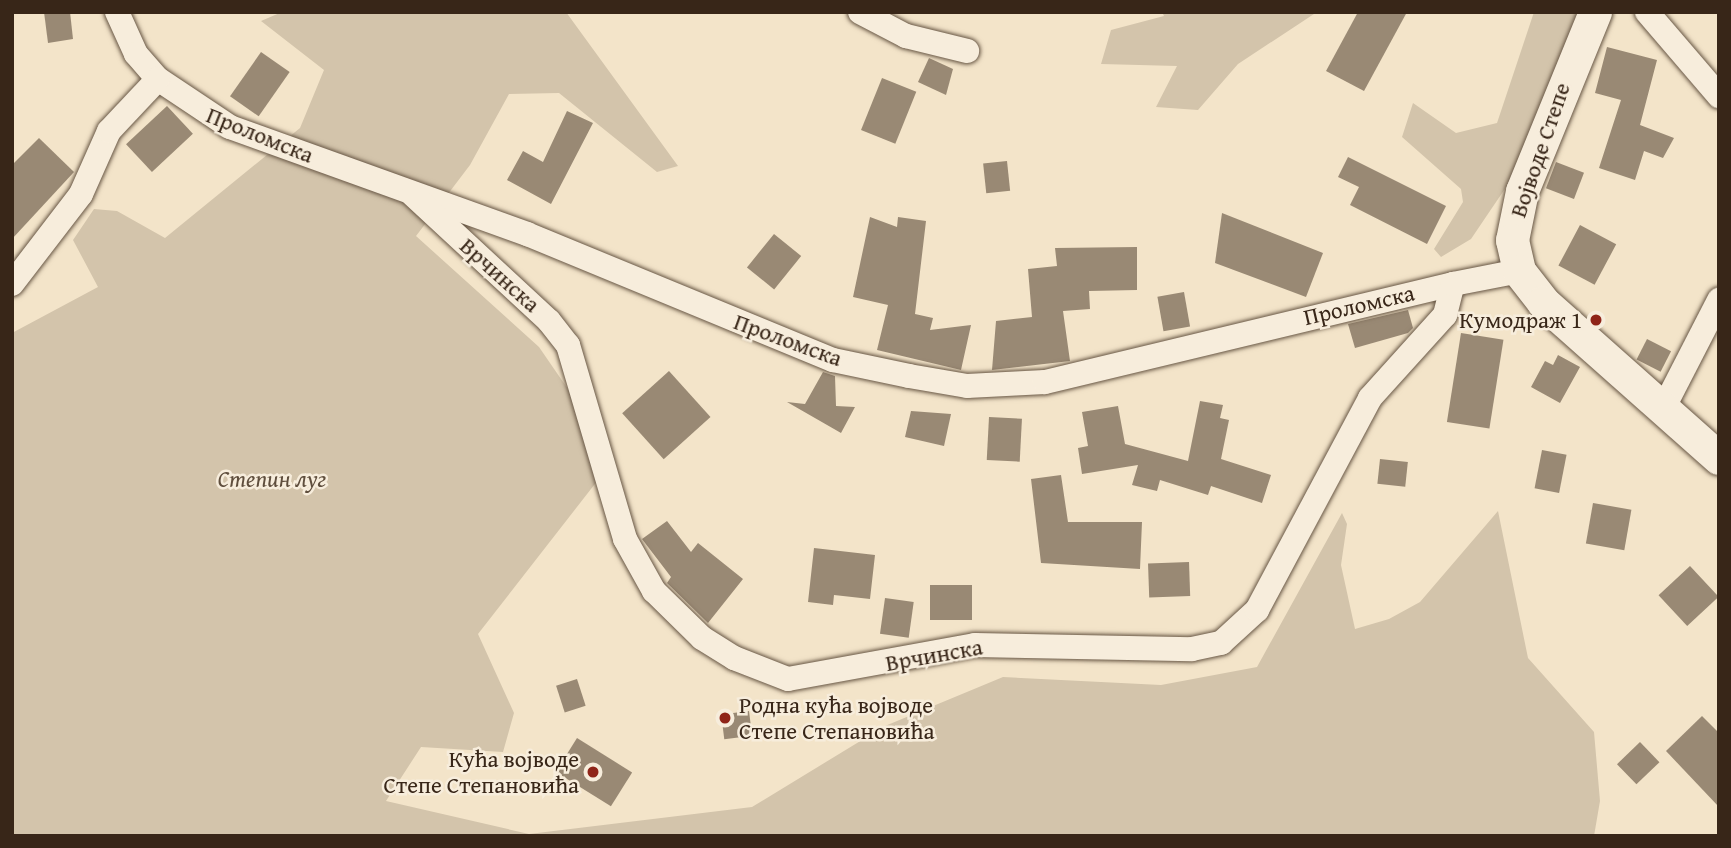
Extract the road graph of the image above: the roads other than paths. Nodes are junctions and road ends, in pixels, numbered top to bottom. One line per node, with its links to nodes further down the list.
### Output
1 (117, 12): 6 (street, Проломска)
2 (860, 12): 5 (street)
3 (1595, 12): 9 (street, Војводе Степе)
4 (1647, 12): 7 (street)
5 (967, 51)
6 (158, 79): 8 (street, Проломска); 10 (street)
7 (1719, 96)
8 (413, 195): 11 (street, Проломска); 11 (street, Врчинска)
9 (1519, 271): 11 (street); 13 (street, Војводе Степе)
10 (12, 284)
11 (1453, 284)
12 (1719, 300): 13 (street)
13 (1663, 409): 14 (street, Војводе Степе)
14 (1719, 458)

